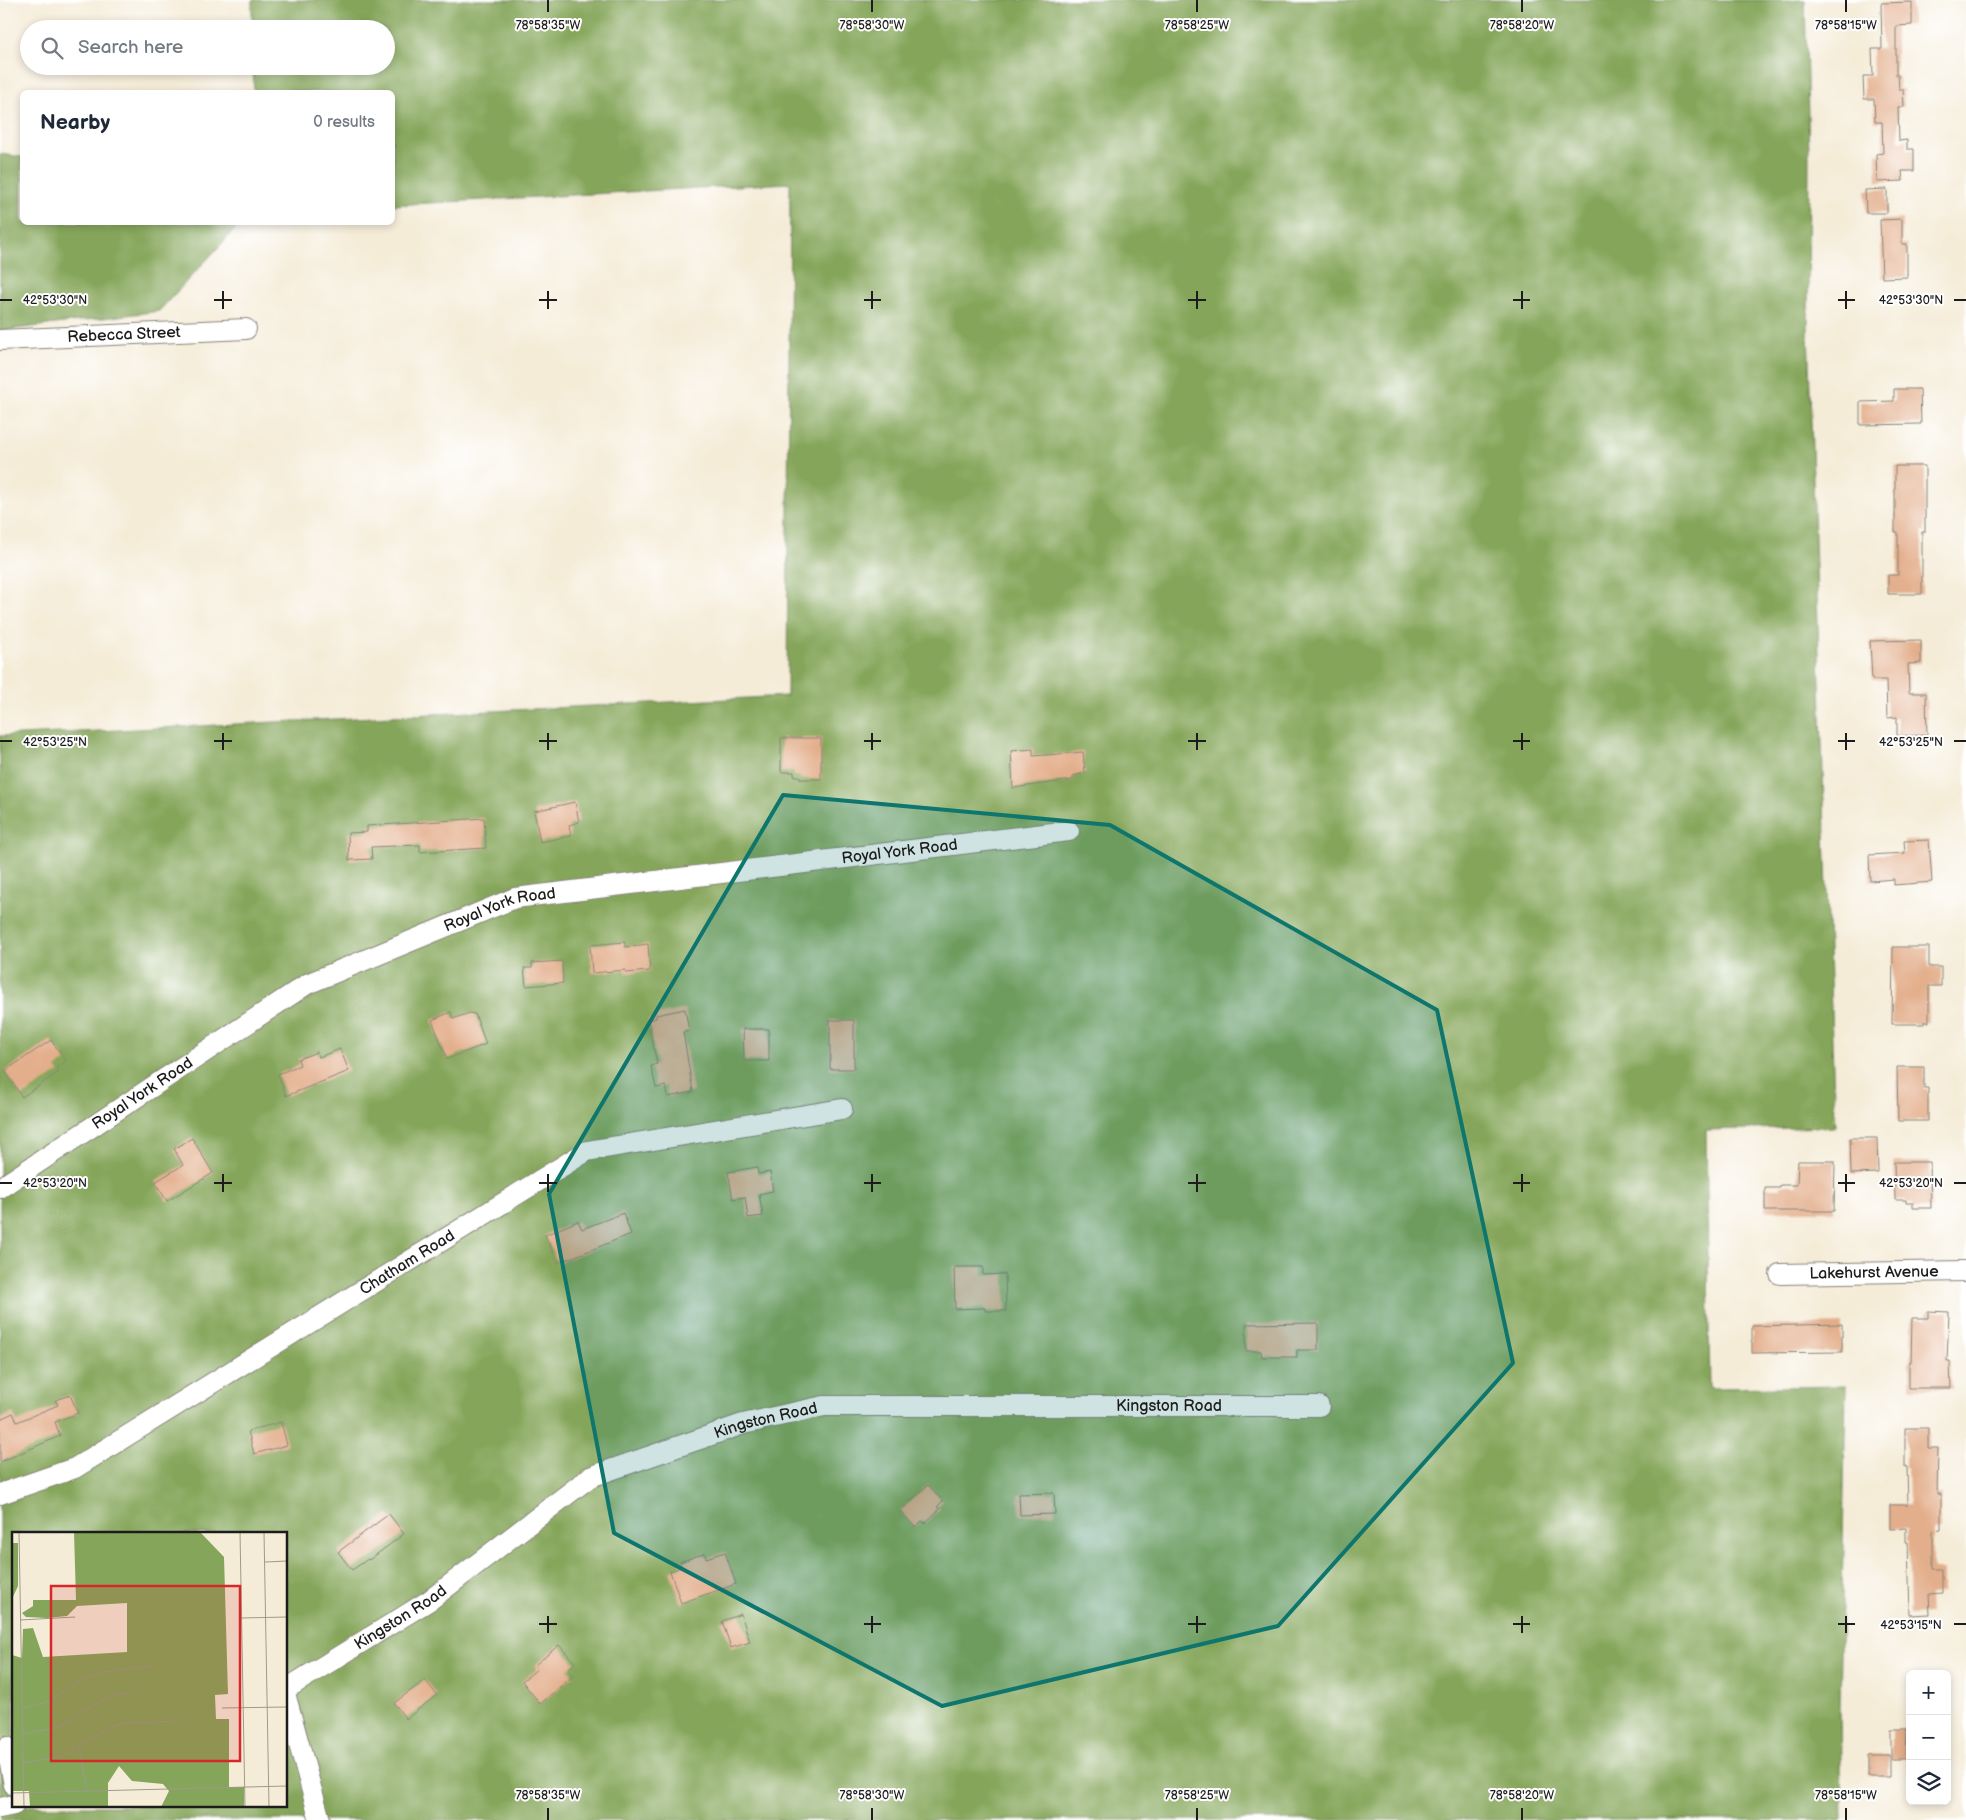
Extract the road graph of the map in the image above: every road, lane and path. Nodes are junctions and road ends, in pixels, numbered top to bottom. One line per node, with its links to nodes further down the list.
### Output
1 (246, 329): 2 (street, Rebecca Street)
2 (0, 340)
3 (1070, 831): 5 (street, Royal York Road)
4 (842, 1109): 9 (street, Chatham Road)
5 (0, 1188)
6 (1966, 1271): 7 (street, Lakehurst Avenue)
7 (1780, 1274)
8 (1319, 1406): 10 (street, Kingston Road)
9 (0, 1494)
10 (288, 1688)
11 (288, 1704): 14 (street)
12 (7, 1747): 13 (street)
13 (12, 1774)
14 (320, 1820)

